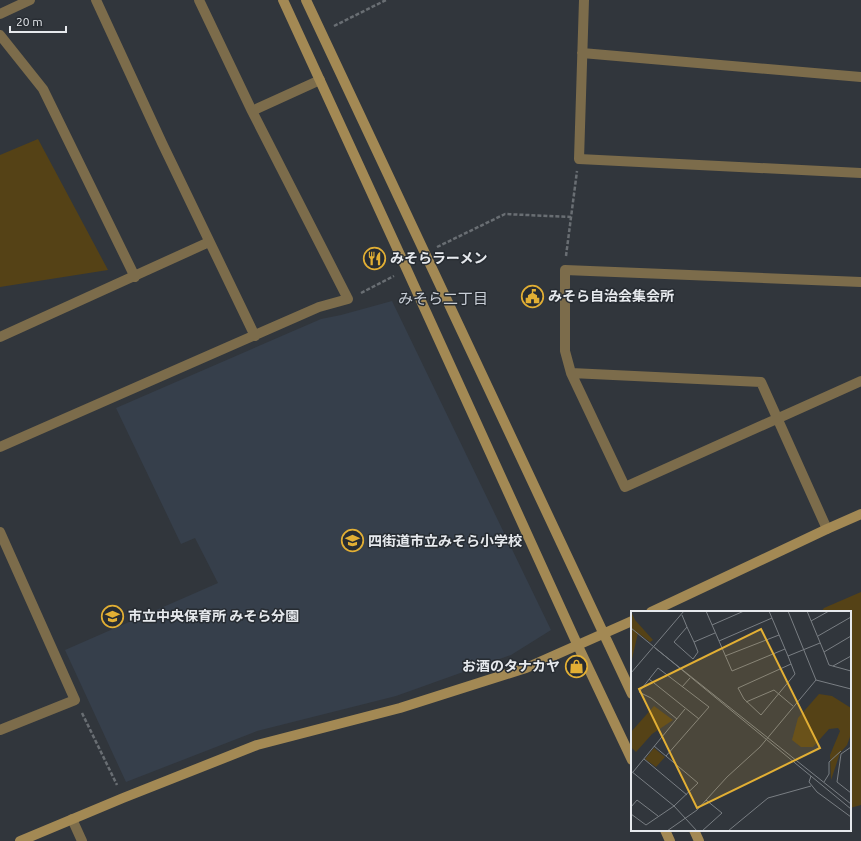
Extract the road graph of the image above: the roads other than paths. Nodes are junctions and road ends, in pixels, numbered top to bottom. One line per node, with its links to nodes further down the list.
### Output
1 (30, 0): 7 (street)
2 (96, 0): 14 (street)
3 (199, 0): 12 (street)
4 (283, 0): 11 (street)
5 (306, 0): 28 (street)
6 (584, 0): 9 (street)
7 (0, 14)
8 (0, 35): 15 (street)
9 (582, 53): 10 (street); 13 (street)
10 (861, 77)
11 (320, 80): 12 (street); 29 (street)
12 (252, 111): 17 (street)
13 (861, 173)
14 (209, 242): 15 (street); 17 (street)
15 (135, 277): 18 (street)
16 (861, 282): 19 (street)
17 (256, 336): 22 (street)
18 (0, 337)
19 (571, 373): 21 (street); 21 (street)
20 (861, 381): 21 (street)
21 (777, 418): 24 (street)
22 (0, 447)
23 (861, 514): 24 (street)
24 (827, 529): 26 (street)
25 (0, 532): 31 (street)
26 (653, 611)
27 (631, 621): 28 (street)
28 (603, 635): 29 (street); 30 (street)
29 (578, 646): 32 (street); 33 (street)
30 (631, 692)
31 (0, 730)
32 (631, 758)
33 (72, 820): 36 (street); 37 (street)
34 (665, 831): 38 (street)
35 (694, 831): 39 (street)
36 (20, 841)
37 (82, 841)
38 (670, 841)
39 (699, 841)

